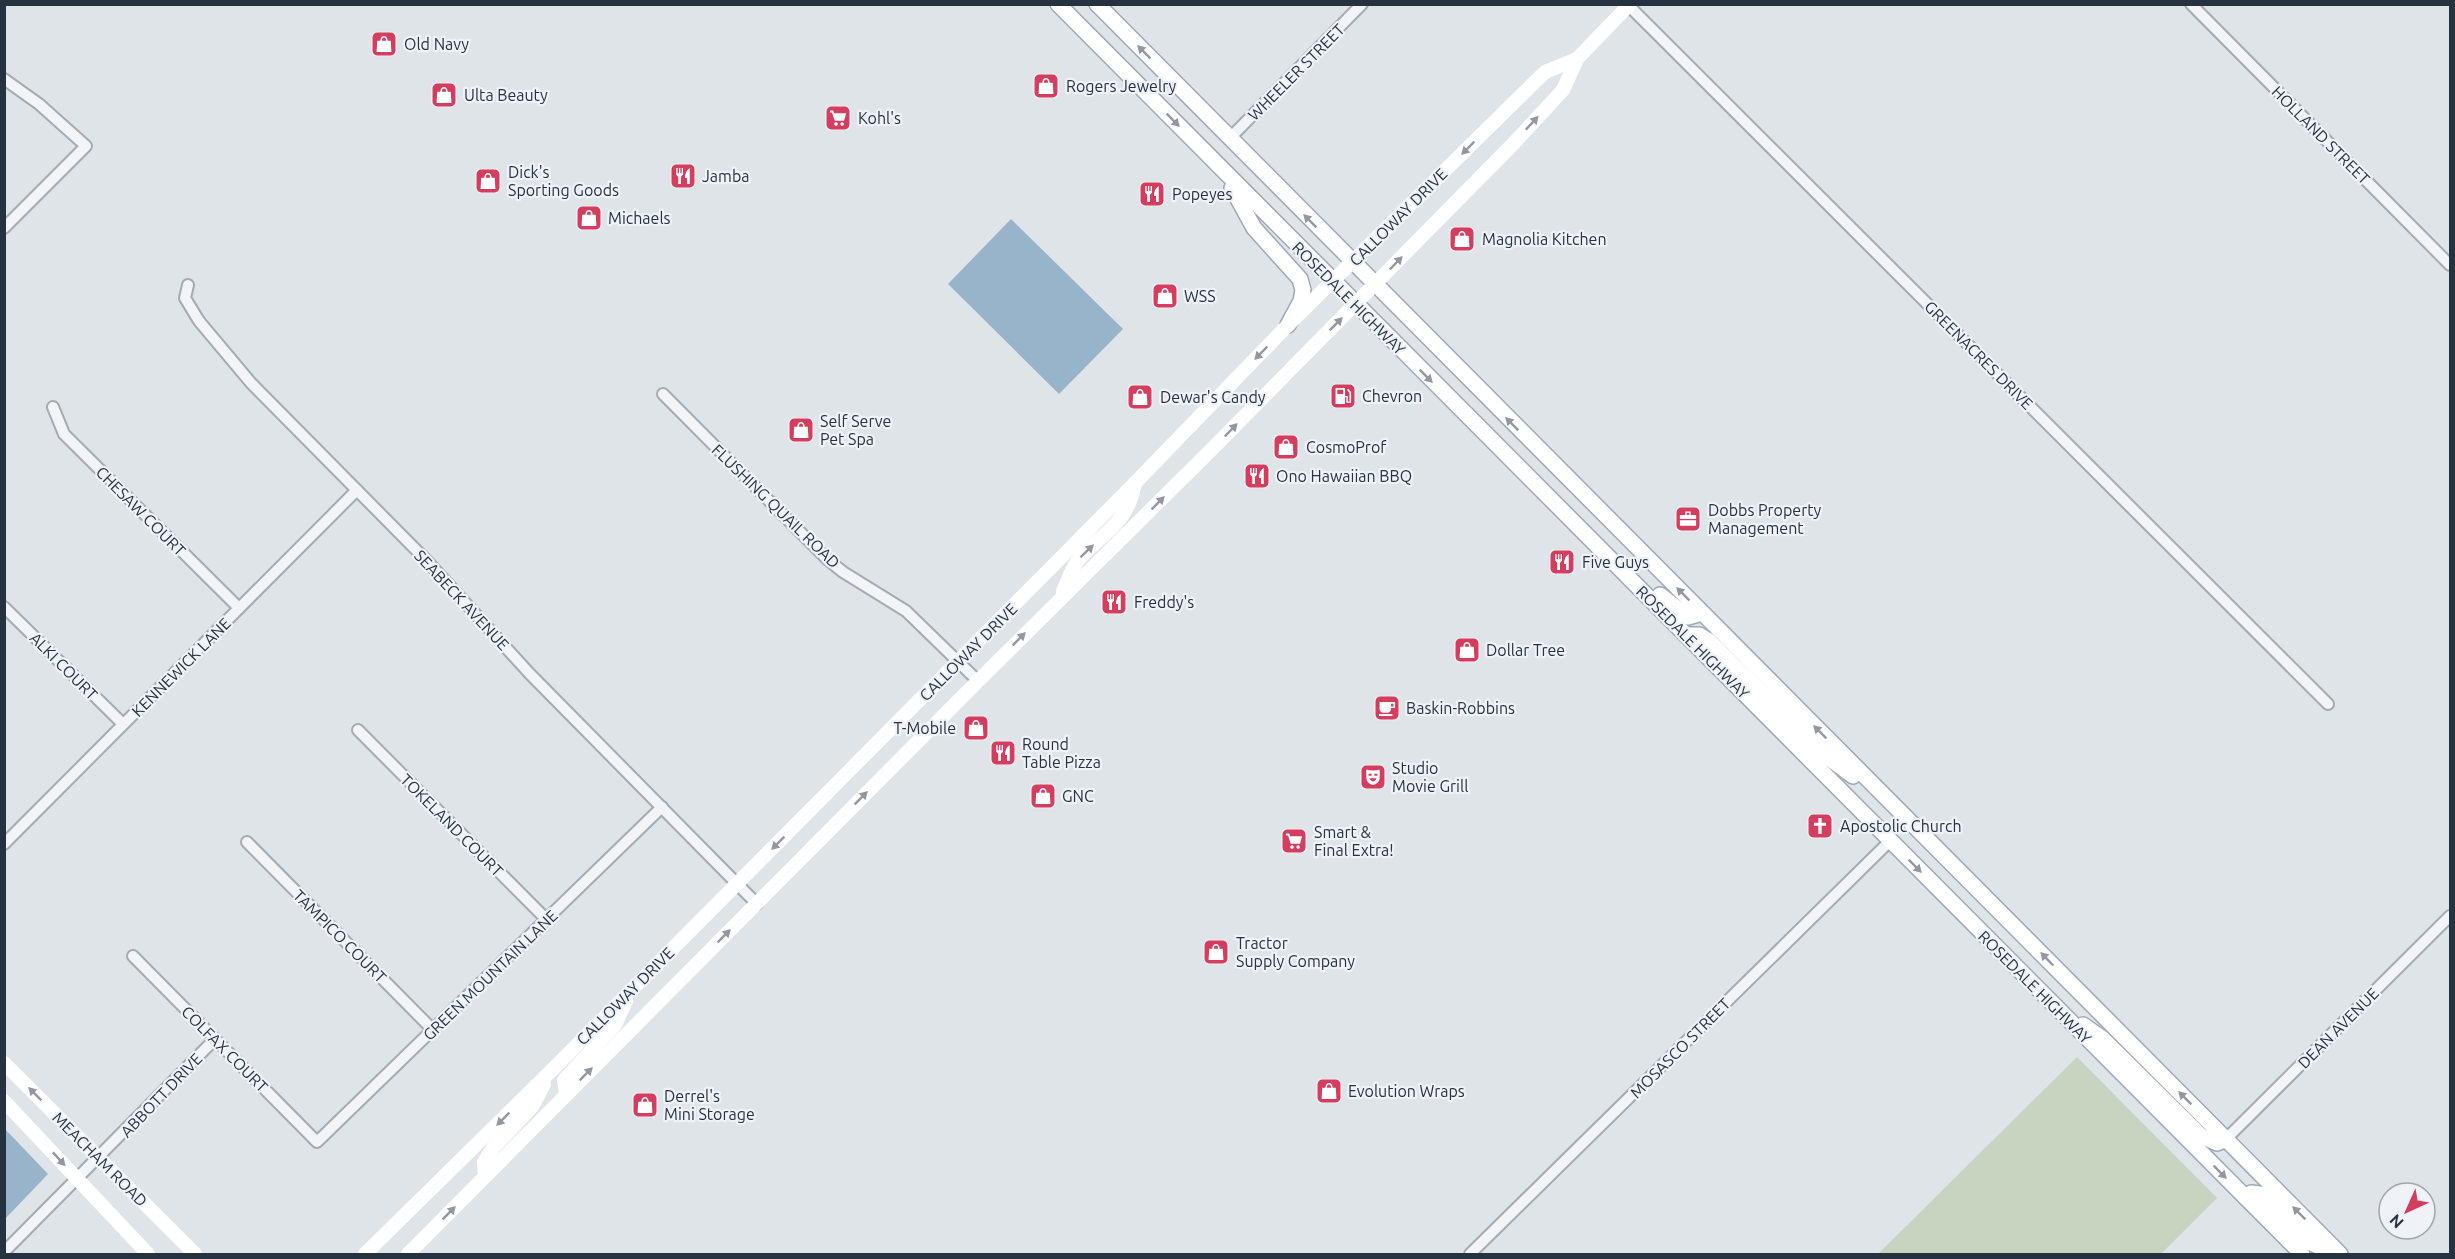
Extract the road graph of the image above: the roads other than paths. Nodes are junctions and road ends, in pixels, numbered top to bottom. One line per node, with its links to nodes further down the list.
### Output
1 (1058, 4): 9 (main road, ROSEDALE HIGHWAY, one-way to 9)
2 (1097, 4): 8 (main road, ROSEDALE HIGHWAY, one-way to 2)
3 (1362, 4): 8 (street, WHEELER STREET)
4 (2191, 4): 12 (street, HOLLAND STREET)
5 (1630, 5): 6 (main road, CALLOWAY DRIVE); 30 (street, GREENACRES DRIVE)
6 (1577, 59): 11 (main road, CALLOWAY DRIVE, one-way to 11); 15 (main road, CALLOWAY DRIVE, one-way to 6)
7 (4, 79): 10 (street)
8 (1229, 139): 11 (main road, ROSEDALE HIGHWAY, one-way to 8)
9 (1211, 159): 13 (main road, ROSEDALE HIGHWAY); 17 (main road)
10 (4, 228)
11 (1352, 262): 13 (main road, CALLOWAY DRIVE); 15 (main road, ROSEDALE HIGHWAY)
12 (2451, 265)
13 (1332, 281): 16 (main road, ROSEDALE HIGHWAY); 17 (main road, CALLOWAY DRIVE)
14 (188, 285): 21 (street, SEABECK AVENUE)
15 (1374, 285): 16 (main road, CALLOWAY DRIVE); 26 (main road, ROSEDALE HIGHWAY, one-way to 15)
16 (1355, 304): 22 (main road, ROSEDALE HIGHWAY, one-way to 22); 23 (main road, CALLOWAY DRIVE, one-way to 16)
17 (1288, 325): 20 (main road, CALLOWAY DRIVE, one-way to 20)
18 (663, 394): 28 (street, FLUSHING QUAIL ROAD)
19 (53, 407): 25 (street, CHESAW COURT)
20 (1135, 483): 23 (main road, one-way to 20); 28 (main road, CALLOWAY DRIVE)
21 (357, 490): 25 (street, KENNEWICK LANE); 34 (street, SEABECK AVENUE)
22 (1590, 539): 26 (main road); 27 (main road, ROSEDALE HIGHWAY)
23 (1058, 601): 29 (main road, CALLOWAY DRIVE, one-way to 23)
24 (4, 607): 31 (street, ALKI COURT)
25 (239, 608): 31 (street, KENNEWICK LANE)
26 (1702, 613): 33 (main road, ROSEDALE HIGHWAY, one-way to 26)
27 (1686, 635): 33 (main road); 36 (main road, ROSEDALE HIGHWAY)
28 (958, 661): 29 (street, FLUSHING QUAIL ROAD); 38 (main road, CALLOWAY DRIVE, one-way to 38)
29 (978, 681): 39 (main road, CALLOWAY DRIVE, one-way to 29)
30 (2328, 704)
31 (123, 724): 35 (street, KENNEWICK LANE)
32 (358, 730): 41 (street, TOKELAND COURT)
33 (1894, 806): 51 (main road, ROSEDALE HIGHWAY, one-way to 33)
34 (662, 807): 38 (street, SEABECK AVENUE); 41 (street, GREEN MOUNTAIN LANE)
35 (5, 841)
36 (1890, 841): 44 (main road, ROSEDALE HIGHWAY, one-way to 44); 62 (street, MOSASCO STREET)
37 (246, 842): 45 (street, TAMPICO COURT)
38 (737, 884): 39 (street, SEABECK AVENUE); 43 (main road, CALLOWAY DRIVE)
39 (756, 904): 49 (main road, CALLOWAY DRIVE, one-way to 39)
40 (2451, 916): 51 (street, DEAN AVENUE)
41 (546, 919): 45 (street, GREEN MOUNTAIN LANE)
42 (133, 956): 46 (street, COLFAX COURT)
43 (631, 991): 48 (main road, CALLOWAY DRIVE); 49 (main road)
44 (2060, 1011): 51 (main road); 56 (main road, ROSEDALE HIGHWAY, one-way to 56)
45 (433, 1030): 52 (street, GREEN MOUNTAIN LANE)
46 (215, 1039): 52 (street, COLFAX COURT); 53 (street, ABBOTT DRIVE)
47 (4, 1063): 53 (main road, MEACHAM ROAD, one-way to 47)
48 (550, 1072): 54 (main road); 60 (main road, CALLOWAY DRIVE, one-way to 60)
49 (566, 1094): 54 (main road, CALLOWAY DRIVE)
50 (4, 1101): 55 (main road, MEACHAM ROAD, one-way to 55)
51 (2226, 1139): 64 (main road, ROSEDALE HIGHWAY, one-way to 51)
52 (317, 1142)
53 (99, 1159): 55 (street, ABBOTT DRIVE); 59 (main road, MEACHAM ROAD)
54 (485, 1176): 61 (main road, CALLOWAY DRIVE, one-way to 54)
55 (78, 1179): 57 (street, ABBOTT DRIVE); 58 (main road, MEACHAM ROAD)
56 (2245, 1197): 63 (main road, ROSEDALE HIGHWAY); 64 (main road)
57 (4, 1252)
58 (148, 1254)
59 (195, 1254)
60 (365, 1254)
61 (408, 1254)
62 (1470, 1254)
63 (2302, 1254)
64 (2338, 1254)

